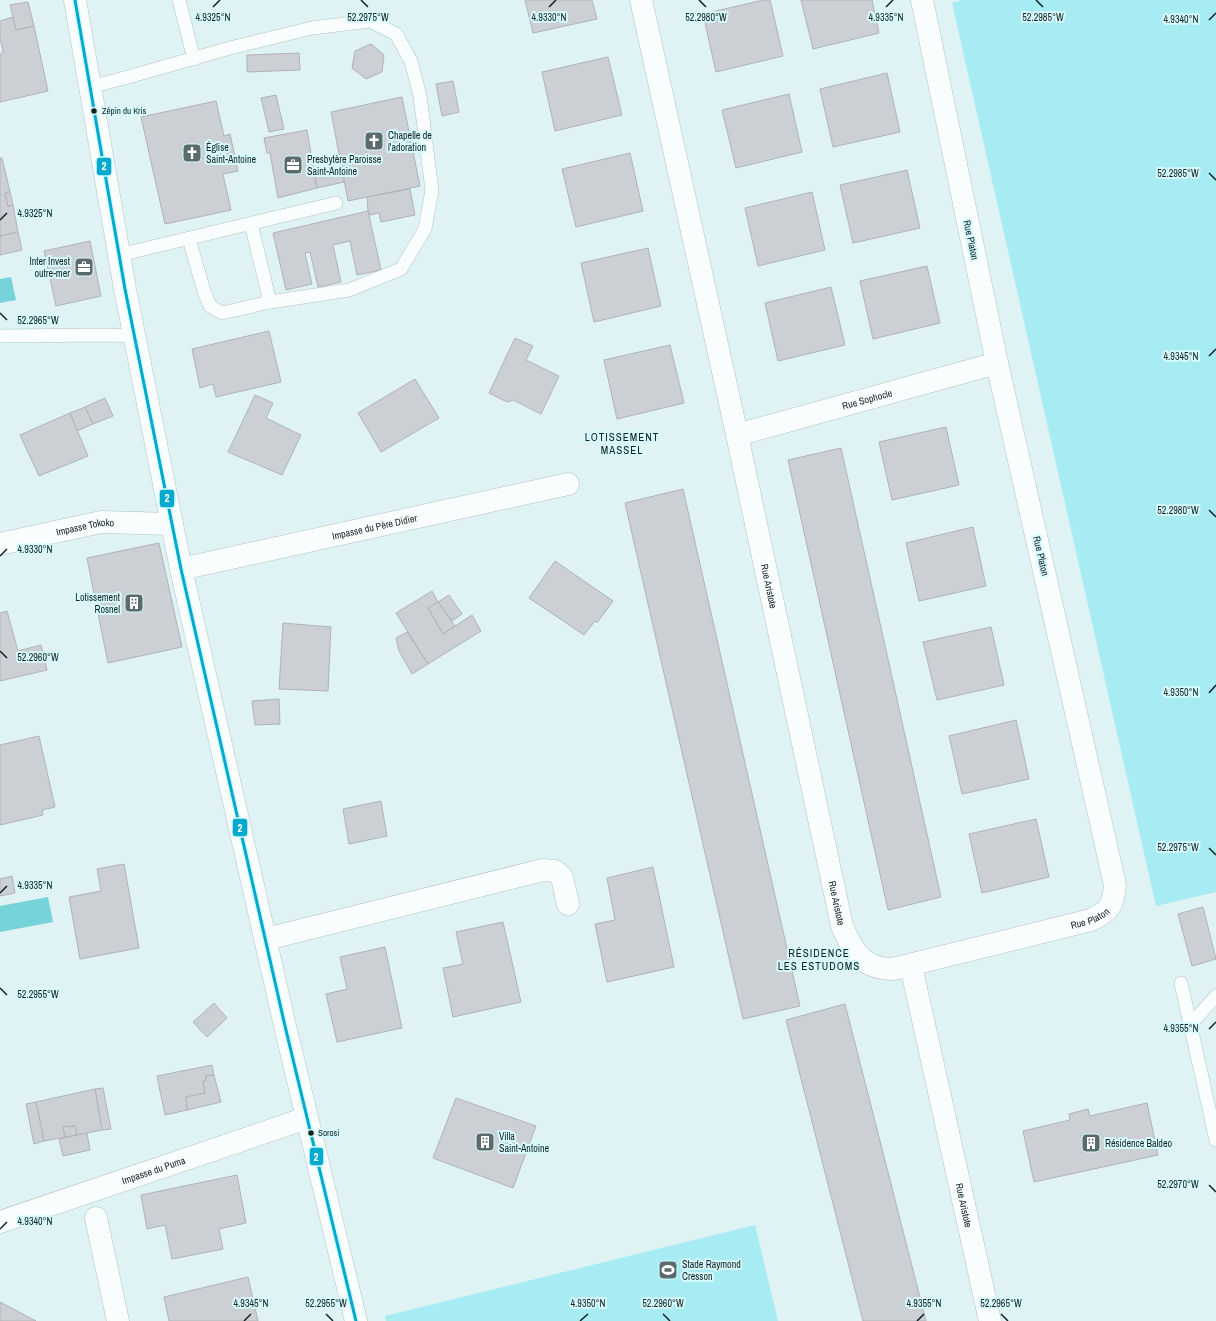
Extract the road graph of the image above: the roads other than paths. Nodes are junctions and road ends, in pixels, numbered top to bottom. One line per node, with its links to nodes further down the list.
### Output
1 (75, 0): 6 (street)
2 (179, 0): 5 (lane)
3 (640, 0): 15 (street, Rue Aristote)
4 (922, 0): 14 (street, Rue Platon)
5 (194, 58): 6 (lane); 11 (lane)
6 (90, 87): 10 (street)
7 (336, 204): 8 (lane)
8 (251, 224): 9 (lane); 11 (lane)
9 (189, 239): 10 (lane); 11 (lane)
10 (120, 255): 13 (street)
11 (270, 302)
12 (0, 336): 13 (lane)
13 (134, 336): 17 (street)
14 (997, 363): 15 (street, Rue Sophocle); 22 (street, Rue Platon)
15 (736, 435): 22 (street, Rue Aristote)
16 (568, 484): 19 (street, Impasse du Père Didier)
17 (172, 524): 18 (street, Impasse Tokoko); 19 (street)
18 (0, 544)
19 (181, 569): 21 (street)
20 (568, 904): 21 (street)
21 (266, 939): 26 (street)
22 (911, 966): 32 (street, Rue Aristote)
23 (1181, 983): 25 (lane)
24 (1216, 996): 25 (lane)
25 (1191, 1024): 27 (lane)
26 (307, 1118): 29 (street, Impasse du Puma); 31 (street)
27 (1216, 1140)
28 (96, 1218): 30 (street)
29 (0, 1222)
30 (118, 1321)
31 (356, 1321)
32 (990, 1321)

